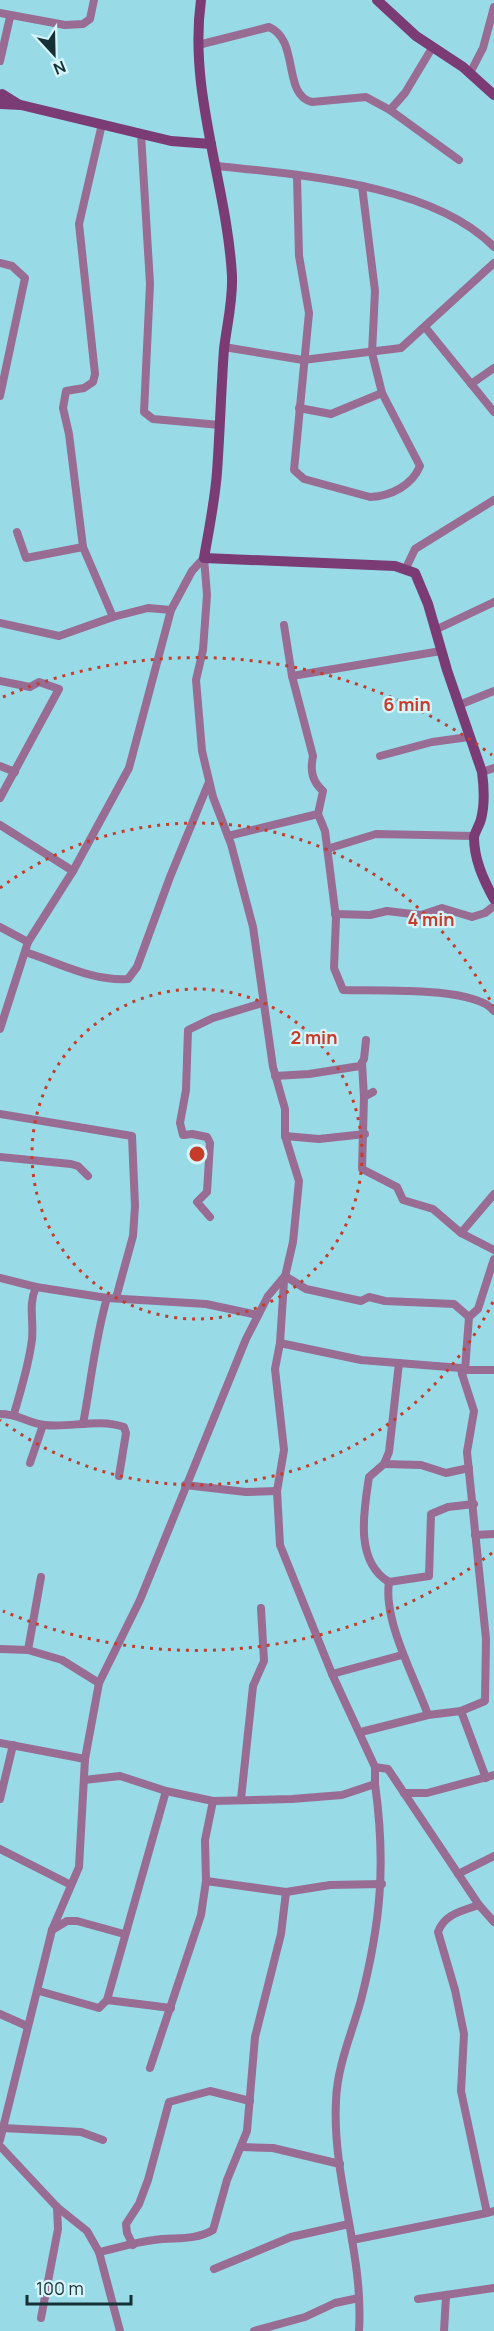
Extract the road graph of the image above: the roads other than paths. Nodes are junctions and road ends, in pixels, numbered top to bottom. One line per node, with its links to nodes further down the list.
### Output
1 (94, 0): 6 (street)
2 (201, 0): 7 (street)
3 (377, 0): 8 (street)
4 (494, 7): 10 (street)
5 (0, 13): 6 (street)
6 (10, 16): 9 (street)
7 (198, 45): 13 (street); 16 (street)
8 (432, 48): 10 (street); 13 (street)
9 (0, 61)
10 (470, 73): 11 (street)
11 (494, 95)
12 (1, 98): 14 (street)
13 (390, 110): 17 (street)
14 (102, 124): 15 (street); 37 (street)
15 (141, 134): 16 (street); 34 (street)
16 (211, 144): 18 (street)
17 (459, 160)
18 (218, 166): 19 (street); 25 (street)
19 (297, 177): 20 (street); 27 (street)
20 (362, 186): 21 (street); 26 (street)
21 (494, 247)
22 (0, 263): 31 (street)
23 (494, 263): 24 (street)
24 (426, 327): 26 (street); 29 (street)
25 (224, 347): 27 (street); 34 (street)
26 (372, 353): 27 (street); 30 (street)
27 (303, 360): 32 (street)
28 (494, 368): 29 (street)
29 (471, 384): 33 (street)
30 (382, 393): 32 (street); 32 (street)
31 (0, 396)
32 (299, 408)
33 (494, 412)
34 (220, 425): 38 (street)
35 (494, 500): 39 (street)
36 (17, 532): 37 (street)
37 (82, 547): 42 (street)
38 (204, 558): 39 (street); 41 (street); 57 (street)
39 (406, 568): 45 (street)
40 (494, 602): 45 (street)
41 (171, 610): 42 (street); 64 (street)
42 (113, 617): 43 (street)
43 (0, 623)
44 (284, 625): 47 (street)
45 (435, 630): 46 (street)
46 (441, 651): 47 (street); 50 (street)
47 (291, 676): 59 (street)
48 (0, 681): 55 (street)
49 (494, 691): 50 (street)
50 (459, 705): 51 (street)
51 (469, 736): 52 (street); 56 (street)
52 (380, 756)
53 (0, 766): 55 (street)
54 (494, 768): 56 (street)
55 (15, 772): 58 (street)
56 (482, 772): 62 (street)
57 (209, 782): 61 (street); 70 (street)
58 (0, 798)
59 (318, 814): 61 (street); 63 (street)
60 (0, 825): 64 (street)
61 (228, 836): 71 (street)
62 (474, 836): 63 (street); 65 (street)
63 (327, 849): 67 (street)
64 (73, 871): 69 (street)
65 (494, 899)
66 (494, 906): 67 (street)
67 (335, 914): 73 (street)
68 (0, 927): 69 (street)
69 (28, 942): 70 (street)
70 (26, 952): 72 (street)
71 (262, 1003): 77 (street); 86 (street)
72 (3, 1009): 74 (street)
73 (494, 1011)
74 (0, 1029)
75 (366, 1040): 76 (street)
76 (362, 1063): 77 (street); 79 (street)
77 (275, 1076): 82 (street)
78 (373, 1092): 79 (street)
79 (364, 1097): 81 (street)
80 (0, 1114): 93 (street)
81 (365, 1134): 82 (street); 87 (street)
82 (285, 1136): 91 (street)
83 (0, 1157): 84 (street)
84 (88, 1176)
85 (494, 1194): 87 (street)
86 (210, 1217)
87 (461, 1233): 88 (street)
88 (494, 1250)
89 (494, 1260): 95 (street)
90 (0, 1278): 92 (street)
91 (285, 1278): 94 (street); 95 (street); 96 (street)
92 (36, 1287): 93 (street); 101 (street)
93 (111, 1298): 94 (street); 102 (street)
94 (258, 1315): 108 (street)
95 (469, 1317): 99 (street)
96 (280, 1343): 97 (street); 109 (street)
97 (399, 1363): 99 (street); 105 (street)
98 (494, 1370): 99 (street)
99 (464, 1372): 106 (street)
100 (0, 1414): 101 (street)
101 (14, 1414): 103 (street)
102 (83, 1424): 103 (street); 107 (street)
103 (43, 1425): 104 (street)
104 (30, 1463)
105 (384, 1464): 106 (street); 114 (street)
106 (469, 1468): 110 (street)
107 (119, 1476)
108 (185, 1485): 109 (street); 121 (street)
109 (278, 1491): 120 (street)
110 (474, 1504): 112 (street); 114 (street)
111 (494, 1534): 112 (street)
112 (475, 1535): 116 (street)
113 (41, 1577): 118 (street)
114 (389, 1582): 119 (street)
115 (261, 1608): 136 (street)
116 (490, 1638): 122 (street)
117 (0, 1649): 118 (street)
118 (28, 1650): 121 (street)
119 (402, 1654): 120 (street); 124 (street)
120 (332, 1674): 125 (street)
121 (99, 1683): 128 (street)
122 (490, 1701): 123 (street)
123 (460, 1711): 124 (street); 130 (street)
124 (428, 1715): 125 (street)
125 (361, 1732): 129 (street)
126 (0, 1743): 127 (street)
127 (14, 1745): 128 (street); 135 (street)
128 (85, 1759): 131 (street)
129 (375, 1767): 132 (street); 134 (street)
130 (490, 1777): 134 (street)
131 (84, 1780): 133 (street); 143 (street)
132 (375, 1784): 136 (street); 142 (street)
133 (166, 1791): 137 (street); 148 (street)
134 (404, 1793): 140 (street)
135 (0, 1799)
136 (241, 1799): 137 (street)
137 (213, 1801): 141 (street)
138 (0, 1849): 143 (street)
139 (494, 1856): 140 (street)
140 (458, 1874): 145 (street)
141 (206, 1881): 144 (street); 151 (street)
142 (382, 1884): 144 (street); 161 (street)
143 (71, 1885): 147 (street)
144 (286, 1892): 155 (street)
145 (479, 1905): 146 (street); 163 (street)
146 (494, 1922)
147 (52, 1930): 148 (street); 149 (street)
148 (124, 1934): 150 (street)
149 (39, 1991): 150 (street); 153 (street)
150 (107, 2000): 151 (street)
151 (171, 2008): 154 (street)
152 (0, 2014): 153 (street)
153 (27, 2026): 156 (street)
154 (150, 2068)
155 (250, 2101): 160 (street); 166 (street)
156 (1, 2132): 157 (street); 158 (street)
157 (0, 2140)
158 (103, 2140)
159 (0, 2146): 162 (street)
160 (241, 2147): 161 (street); 166 (street)
161 (340, 2164): 164 (street)
162 (57, 2207): 167 (street); 173 (street)
163 (490, 2212): 165 (street)
164 (349, 2224): 165 (street); 168 (street)
165 (352, 2240): 171 (street)
166 (133, 2245): 167 (street)
167 (99, 2252): 174 (street)
168 (214, 2269)
169 (494, 2288): 170 (street)
170 (446, 2296): 172 (street); 177 (street)
171 (359, 2298): 175 (street); 176 (street)
172 (417, 2299)
173 (41, 2318)
174 (120, 2331)
175 (254, 2331)
176 (359, 2331)
177 (444, 2331)

